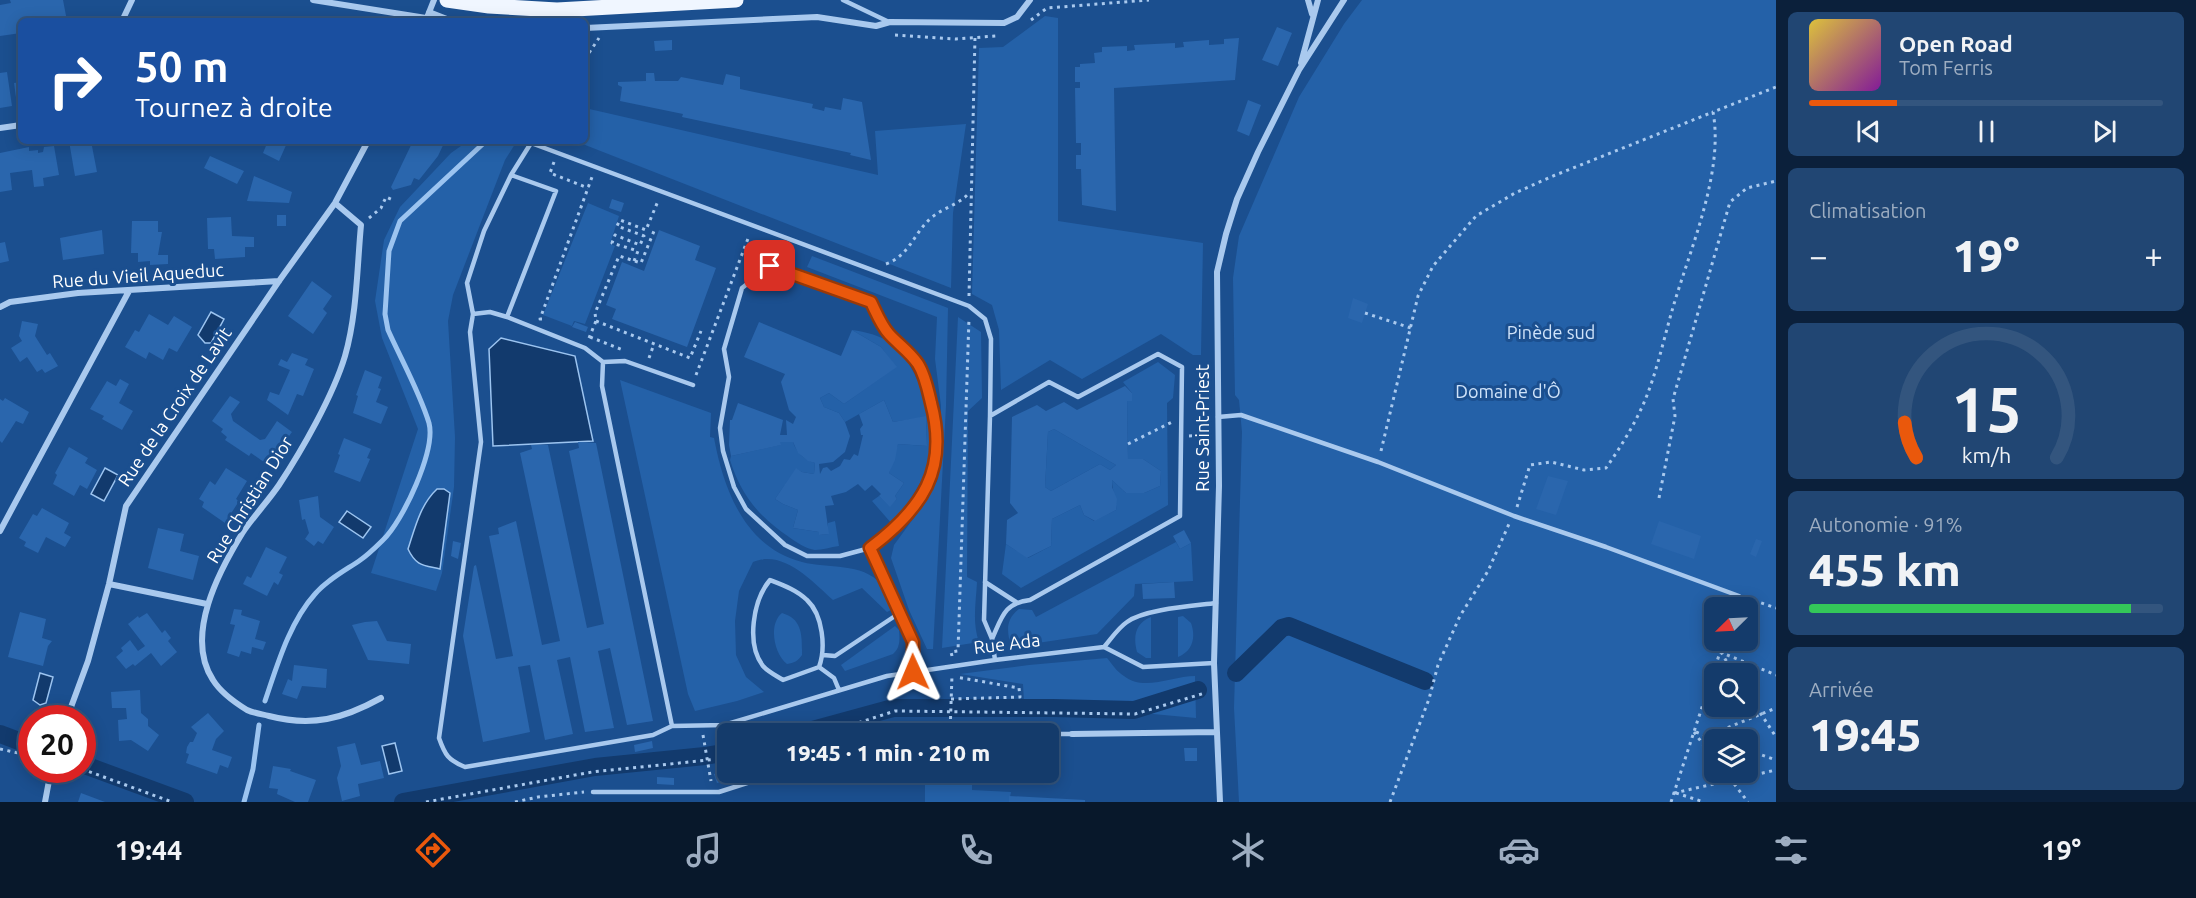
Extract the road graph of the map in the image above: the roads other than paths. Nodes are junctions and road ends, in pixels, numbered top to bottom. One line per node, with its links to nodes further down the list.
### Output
1 (132, 0): 14 (street)
2 (313, 0): 13 (street)
3 (434, 0): 13 (street)
4 (447, 0): 11 (main road)
5 (736, 0): 11 (main road)
6 (843, 0): 15 (lane)
7 (1030, 0): 15 (street)
8 (1308, 0): 12 (street, Rue Saint-Priest)
9 (1318, 0): 12 (street, Rue Saint-Priest)
10 (1344, 0): 17 (street, Rue Saint-Priest)
11 (643, 2)
12 (1312, 16): 17 (street, Rue Saint-Priest)
13 (427, 17)
14 (123, 18)
15 (890, 22): 16 (street)
16 (588, 28)
17 (1299, 70): 33 (street, Rue Saint-Priest)
18 (18, 125): 19 (street)
19 (0, 128)
20 (366, 144): 24 (street, Rue de la Croix de Lavit)
21 (530, 144): 23 (lane, Rue Ada)
22 (534, 144): 32 (lane, Rue Ada)
23 (511, 175): 28 (lane, Rue Ada); 29 (lane)
24 (335, 203): 25 (street, Rue de la Croix de Lavit); 41 (street, Rue Christian Dior)
25 (279, 281): 26 (street, Rue du Vieil Aqueduc); 37 (street, Rue de la Croix de Lavit)
26 (129, 291): 27 (street, Rue du Vieil Aqueduc); 34 (street)
27 (0, 307)
28 (474, 314): 29 (lane); 53 (lane, Rue Ada)
29 (507, 317): 30 (lane)
30 (603, 362): 31 (lane); 53 (lane)
31 (693, 385)
32 (990, 416): 36 (lane); 39 (lane)
33 (1218, 417): 38 (lane); 40 (street, Rue Saint-Priest)
34 (0, 531)
35 (870, 548): 35 (lane); 42 (lane)
36 (985, 582): 39 (lane); 43 (lane)
37 (109, 584): 41 (street); 52 (street, Rue de la Croix de Lavit)
38 (1739, 596)
39 (1016, 602): 43 (lane)
40 (1216, 603): 44 (lane); 47 (street, Rue Saint-Priest)
41 (207, 604): 51 (street, Rue Christian Dior)
42 (901, 612): 45 (lane); 49 (lane)
43 (992, 639): 46 (lane)
44 (1104, 647): 46 (lane, Rue Ada); 47 (lane)
45 (823, 655): 48 (lane); 48 (lane)
46 (995, 660): 49 (lane, Rue Ada)
47 (1214, 663): 54 (street, Rue Saint-Priest)
48 (819, 667): 50 (lane)
49 (913, 672): 50 (lane, Rue Ada)
50 (839, 690): 53 (lane, Rue Ada)
51 (381, 698)
52 (72, 705)
53 (672, 726)
54 (1215, 732): 56 (street); 61 (street, Rue Saint-Priest)
55 (1059, 734): 56 (lane)
56 (1072, 734)
57 (49, 783): 60 (street)
58 (746, 783): 59 (lane)
59 (593, 792)
60 (45, 802)
61 (1220, 802)

